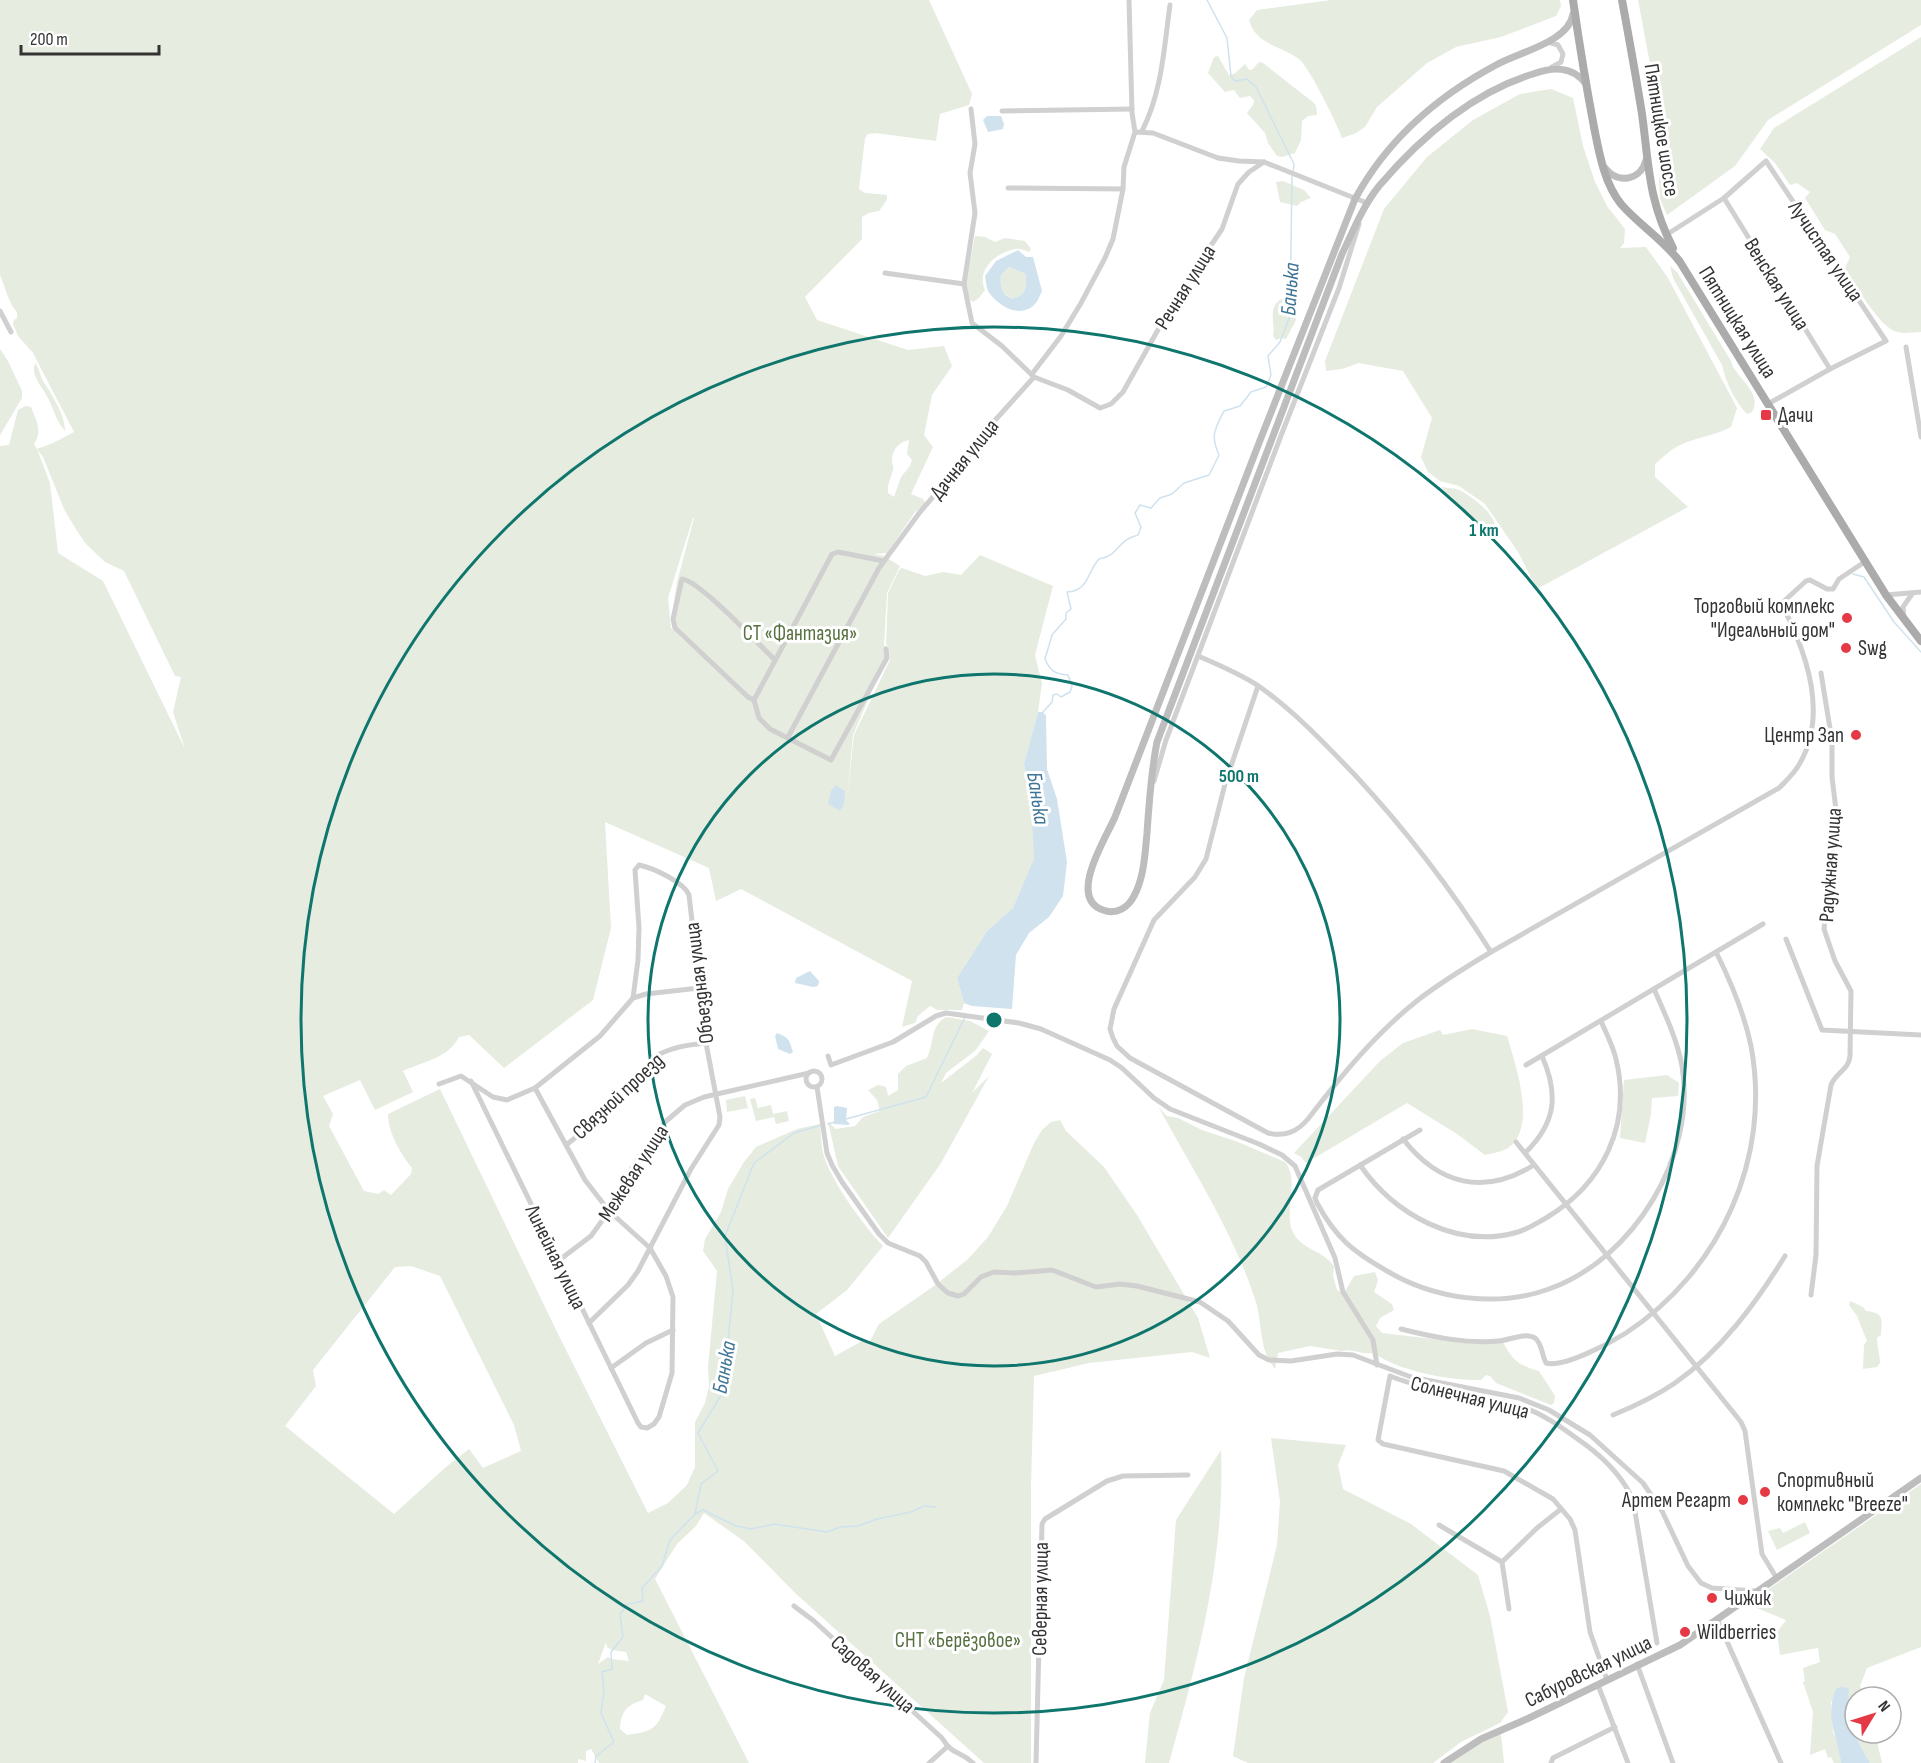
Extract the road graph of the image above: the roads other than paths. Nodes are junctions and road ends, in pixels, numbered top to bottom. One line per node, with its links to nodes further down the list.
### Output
1 (1129, 0): 9 (street)
2 (1622, 0): 13 (main road, Пятницкое шоссе)
3 (1574, 3): 5 (street); 7 (main road, Пятницкое шоссе)
4 (1170, 5): 11 (street)
5 (1548, 42): 6 (street); 19 (street)
6 (1552, 67): 7 (street); 20 (street)
7 (1586, 84): 15 (main road, Пятницкое шоссе)
8 (971, 109): 25 (street)
9 (1132, 109): 10 (street); 12 (street)
10 (1002, 111)
11 (1143, 131): 12 (street); 14 (street)
12 (1135, 132): 17 (street, Дачная улица)
13 (1646, 152): 15 (street); 23 (main road, Пятницкое шоссе)
14 (1264, 162): 19 (street); 30 (street, Речная улица)
15 (1602, 163): 21 (main road, Пятницкое шоссе)
16 (1008, 188): 17 (street)
17 (1123, 189): 30 (street, Дачная улица)
18 (1724, 198): 22 (street); 29 (street, Венская улица); 29 (street, Лучистая улица)
19 (1355, 199): 20 (street); 47 (street)
20 (1365, 206): 41 (street); 47 (street)
21 (1648, 229): 22 (main road, Пятницкая улица)
22 (1660, 239): 23 (main road, Пятницкая улица)
23 (1680, 262): 31 (main road, Пятницкая улица)
24 (885, 273): 25 (street)
25 (964, 284): 30 (street)
26 (0, 311): 27 (street)
27 (11, 332)
28 (1906, 346): 32 (street)
29 (1830, 369): 31 (street)
30 (1033, 376): 33 (street, Дачная улица)
31 (1768, 404): 34 (main road, Пятницкая улица)
32 (1921, 437)
33 (884, 561): 42 (street); 46 (street, Дачная улица)
34 (1866, 561): 36 (main road); 50 (street)
35 (1921, 592): 37 (street)
36 (1886, 594): 37 (street); 38 (main road)
37 (1913, 594): 38 (street)
38 (1904, 619): 39 (main road)
39 (1921, 641)
40 (886, 649): 46 (street)
41 (1198, 656): 44 (street); 47 (street)
42 (775, 660): 45 (street); 45 (street)
43 (1821, 673): 56 (street, Радужная улица)
44 (1258, 686): 50 (street); 50 (street)
45 (754, 700): 46 (street)
46 (788, 737)
47 (1150, 794)
48 (1763, 924): 51 (street)
49 (1786, 939): 56 (street)
50 (1491, 952)
51 (1716, 952): 53 (street); 82 (street)
52 (699, 988): 54 (street); 54 (street, Объездная улица); 58 (street, Объездная улица)
53 (1654, 989): 55 (street); 78 (street)
54 (633, 998): 66 (street)
55 (1601, 1021): 60 (street); 75 (street)
56 (1850, 1032): 57 (street); 81 (street, Радужная улица)
57 (1921, 1035)
58 (706, 1043): 67 (street, Объездная улица); 71 (street, Связной проезд)
59 (828, 1056): 86 (street)
60 (1542, 1056): 61 (street); 72 (street)
61 (1526, 1065)
62 (809, 1073): 65 (street); 65 (street); 67 (street, Межевая улица)
63 (471, 1081): 64 (street); 66 (street); 80 (street, Линейная улица)
64 (439, 1084)
65 (817, 1087): 86 (street)
66 (535, 1088): 71 (street)
67 (715, 1095): 76 (street, Межевая улица); 77 (street, Объездная улица)
68 (1420, 1130): 69 (street)
69 (1404, 1139): 73 (street); 74 (street)
70 (1516, 1142): 72 (street)
71 (566, 1145): 76 (street)
72 (1525, 1153): 74 (street)
73 (1360, 1165): 75 (street); 78 (street)
74 (1534, 1165): 75 (street)
75 (1567, 1205): 78 (street)
76 (609, 1211): 77 (street); 80 (street, Межевая улица)
77 (650, 1248): 83 (street, Объездная улица); 85 (street)
78 (1606, 1254): 82 (street)
79 (1785, 1256): 87 (street)
80 (558, 1261): 83 (street, Линейная улица)
81 (1811, 1295)
82 (1653, 1313): 84 (street); 87 (street)
83 (589, 1323): 88 (street, Линейная улица)
84 (1401, 1329)
85 (673, 1330): 88 (street); 88 (street, Линейная улица)
86 (1377, 1365): 96 (street)
87 (1695, 1366): 89 (street); 95 (street)
88 (611, 1368)
89 (1613, 1415)
90 (1188, 1475): 108 (street, Северная улица)
91 (1921, 1478): 95 (street, Сабуровская улица)
92 (1561, 1509): 94 (street); 100 (street, Солнечная улица); 102 (street, Солнечная улица)
93 (1439, 1525): 94 (street)
94 (1502, 1562): 98 (street)
95 (1776, 1577): 96 (street, Сабуровская улица)
96 (1755, 1592): 99 (street, Сабуровская улица)
97 (794, 1606): 105 (street, Садовая улица)
98 (1509, 1609)
99 (1717, 1619): 101 (street, Сабуровская улица); 113 (street)
100 (1657, 1643)
101 (1637, 1664): 102 (street, Сабуровская улица); 112 (street)
102 (1607, 1680): 103 (street, Сабуровская улица)
103 (1598, 1685): 104 (street); 109 (street, Сабуровская улица)
104 (1615, 1727): 110 (street); 111 (street)
105 (947, 1747): 106 (street); 107 (street, Садовая улица)
106 (929, 1763)
107 (974, 1763)
108 (1036, 1763)
109 (1444, 1763)
110 (1551, 1763)
111 (1628, 1763)
112 (1673, 1763)
113 (1781, 1763)

